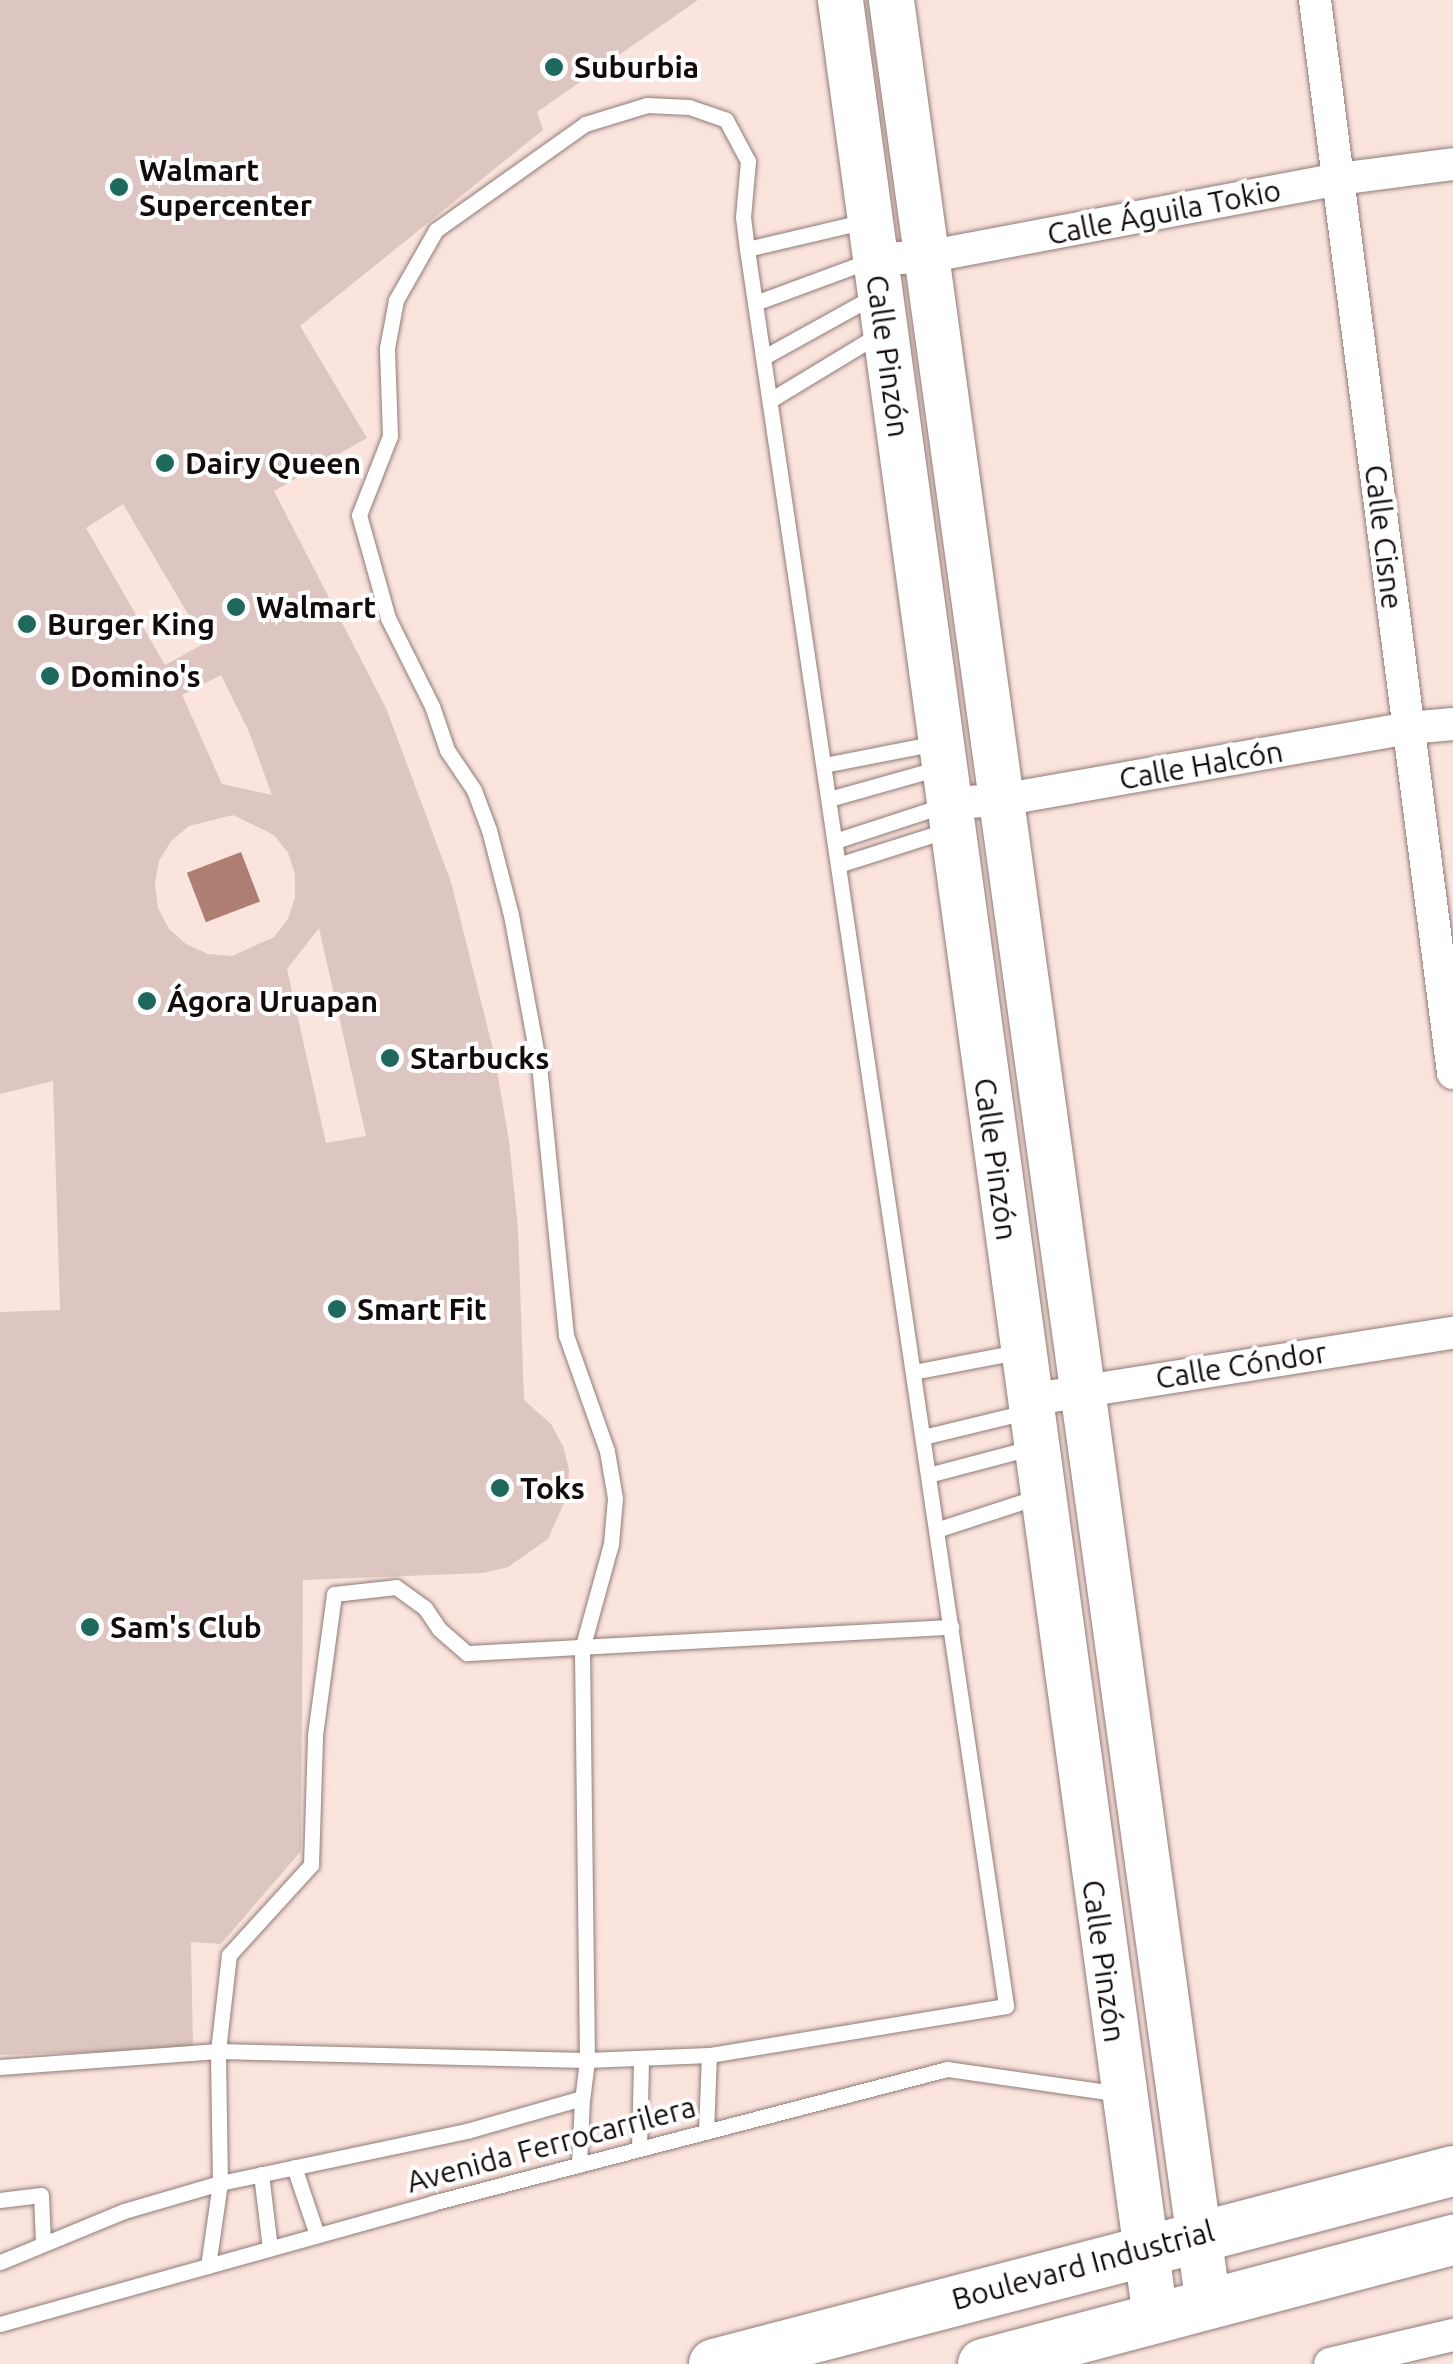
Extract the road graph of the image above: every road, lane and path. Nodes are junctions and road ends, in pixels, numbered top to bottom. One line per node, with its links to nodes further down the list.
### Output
1 (840, 0): 8 (main road, Calle Pinzón)
2 (892, 0): 7 (main road, Calle Pinzón)
3 (1315, 0): 5 (street, Calle Cisne)
4 (1453, 164): 5 (street, Calle Águila Tokio)
5 (1338, 179): 7 (street, Calle Águila Tokio); 13 (street, Calle Cisne)
6 (747, 249): 8 (lane); 9 (lane); 31 (lane)
7 (926, 257): 8 (street, Calle Águila Tokio); 17 (main road, Calle Pinzón)
8 (877, 276): 9 (lane); 10 (lane); 11 (lane); 15 (main road, Calle Pinzón)
9 (755, 303): 10 (lane)
10 (764, 356): 11 (lane)
11 (772, 399): 14 (lane)
12 (1453, 724): 13 (street, Calle Halcón)
13 (1408, 728): 17 (street, Calle Halcón); 20 (street, Calle Cisne)
14 (824, 765): 15 (lane); 16 (lane)
15 (946, 785): 16 (lane); 17 (street, Calle Halcón); 18 (lane); 19 (lane); 22 (main road, Calle Pinzón)
16 (829, 799): 18 (lane)
17 (1000, 800): 24 (main road, Calle Pinzón)
18 (835, 842): 19 (lane)
19 (838, 865): 23 (lane)
20 (1453, 1073)
21 (1453, 1333): 24 (street, Calle Cóndor)
22 (1022, 1351): 23 (lane); 25 (main road, Calle Pinzón)
23 (913, 1372): 26 (lane)
24 (1081, 1390): 25 (street, Calle Cóndor); 47 (main road, Calle Pinzón)
25 (1031, 1419): 26 (lane); 27 (lane); 28 (main road, Calle Pinzón)
26 (922, 1437): 27 (lane)
27 (928, 1475): 29 (lane)
28 (1042, 1496): 29 (lane); 37 (main road, Calle Pinzón)
29 (936, 1530): 30 (lane)
30 (950, 1627): 31 (lane); 33 (lane)
31 (582, 1649): 32 (lane); 34 (lane)
32 (218, 2052): 34 (lane); 36 (lane); 45 (lane)
33 (709, 2055): 35 (lane); 39 (lane)
34 (587, 2060): 35 (lane); 38 (lane)
35 (640, 2060): 40 (lane)
36 (0, 2067)
37 (1122, 2094): 39 (lane, Avenida Ferrocarrilera); 52 (main road, Calle Pinzón)
38 (582, 2098): 41 (lane); 42 (lane)
39 (706, 2132): 40 (lane, Avenida Ferrocarrilera)
40 (639, 2148): 41 (lane, Avenida Ferrocarrilera)
41 (579, 2165): 48 (lane, Avenida Ferrocarrilera)
42 (294, 2168): 44 (lane); 48 (lane)
43 (1453, 2171): 47 (main road, Boulevard Industrial)
44 (261, 2174): 45 (lane); 51 (lane)
45 (220, 2183): 50 (lane); 54 (lane)
46 (0, 2200): 50 (lane)
47 (1196, 2235): 52 (main road, Boulevard Industrial); 55 (main road, Calle Pinzón)
48 (316, 2236): 51 (lane, Avenida Ferrocarrilera)
49 (1453, 2240): 55 (main road)
50 (43, 2242): 53 (lane)
51 (270, 2248): 54 (lane, Avenida Ferrocarrilera)
52 (1143, 2249): 56 (main road, Calle Pinzón); 59 (main road, Boulevard Industrial)
53 (0, 2262)
54 (208, 2266): 57 (lane, Avenida Ferrocarrilera)
55 (1208, 2304): 56 (main road)
56 (1155, 2317): 60 (main road)
57 (0, 2324)
58 (1453, 2336): 61 (street)
59 (714, 2364)
60 (983, 2364)
61 (1330, 2364)

